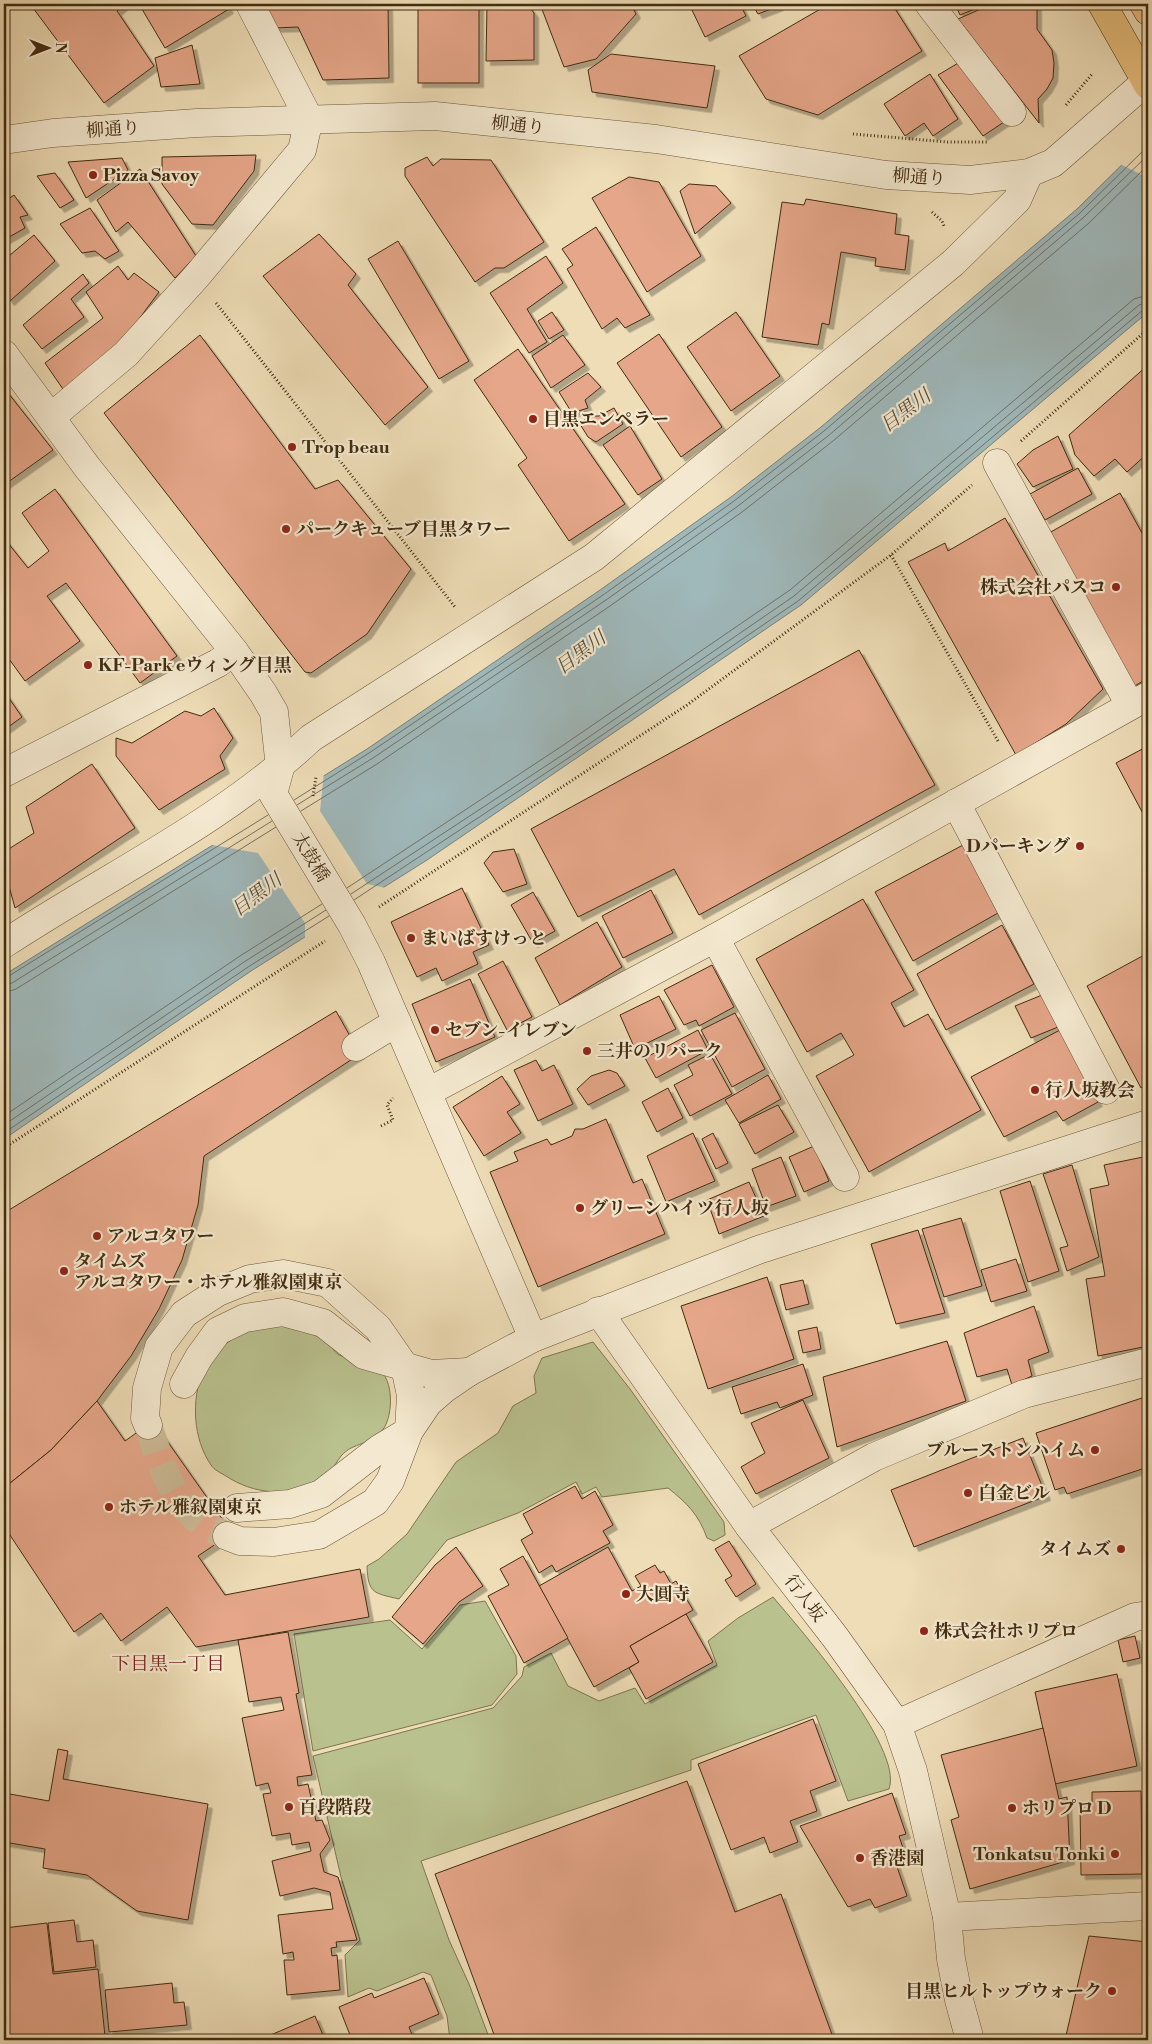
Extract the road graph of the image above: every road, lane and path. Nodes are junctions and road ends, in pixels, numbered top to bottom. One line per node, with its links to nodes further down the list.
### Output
1 (250, 4): 6 (street)
2 (929, 4): 5 (street)
3 (1102, 4): 4 (main road)
4 (1147, 82): 8 (street, 柳通り)
5 (1012, 112)
6 (309, 119): 7 (street, 柳通り); 8 (street, 柳通り); 11 (street)
7 (4, 140)
8 (1028, 174): 17 (street)
9 (926, 211): 10 (path)
10 (946, 233)
11 (196, 277): 14 (street); 17 (path)
12 (1148, 329): 15 (path)
13 (4, 354): 14 (street)
14 (51, 417): 18 (street)
15 (997, 463): 16 (path); 19 (street)
16 (891, 555): 21 (path); 24 (path)
17 (476, 633): 20 (street)
18 (234, 651): 20 (street); 22 (street)
19 (1139, 701): 21 (street)
20 (280, 768): 24 (street, 太鼓橋); 26 (street)
21 (1014, 770): 23 (street)
22 (4, 773)
23 (956, 803): 25 (street); 29 (street)
24 (350, 922): 27 (street, 太鼓橋); 34 (path)
25 (714, 938): 30 (street); 35 (street)
26 (4, 944)
27 (398, 1022): 28 (street); 30 (street, 太鼓橋)
28 (356, 1047)
29 (1106, 1090)
30 (428, 1092): 37 (street, 太鼓橋)
31 (396, 1096): 33 (path)
32 (1148, 1124): 36 (street)
33 (381, 1126)
34 (4, 1148)
35 (845, 1177)
36 (598, 1311): 37 (street); 45 (street, 行人坂)
37 (533, 1338): 40 (street)
38 (1148, 1362): 45 (street)
39 (405, 1367): 40 (street); 41 (street); 42 (street); 43 (street)
40 (468, 1372): 43 (street)
41 (184, 1384)
42 (148, 1425)
43 (409, 1431): 44 (street); 46 (street)
44 (236, 1508)
45 (749, 1526): 48 (street, 行人坂)
46 (228, 1536)
47 (1148, 1616): 48 (street)
48 (897, 1724): 50 (street, 行人坂)
49 (1148, 1906): 50 (street)
50 (947, 1917): 51 (street, 行人坂)
51 (970, 2040)

